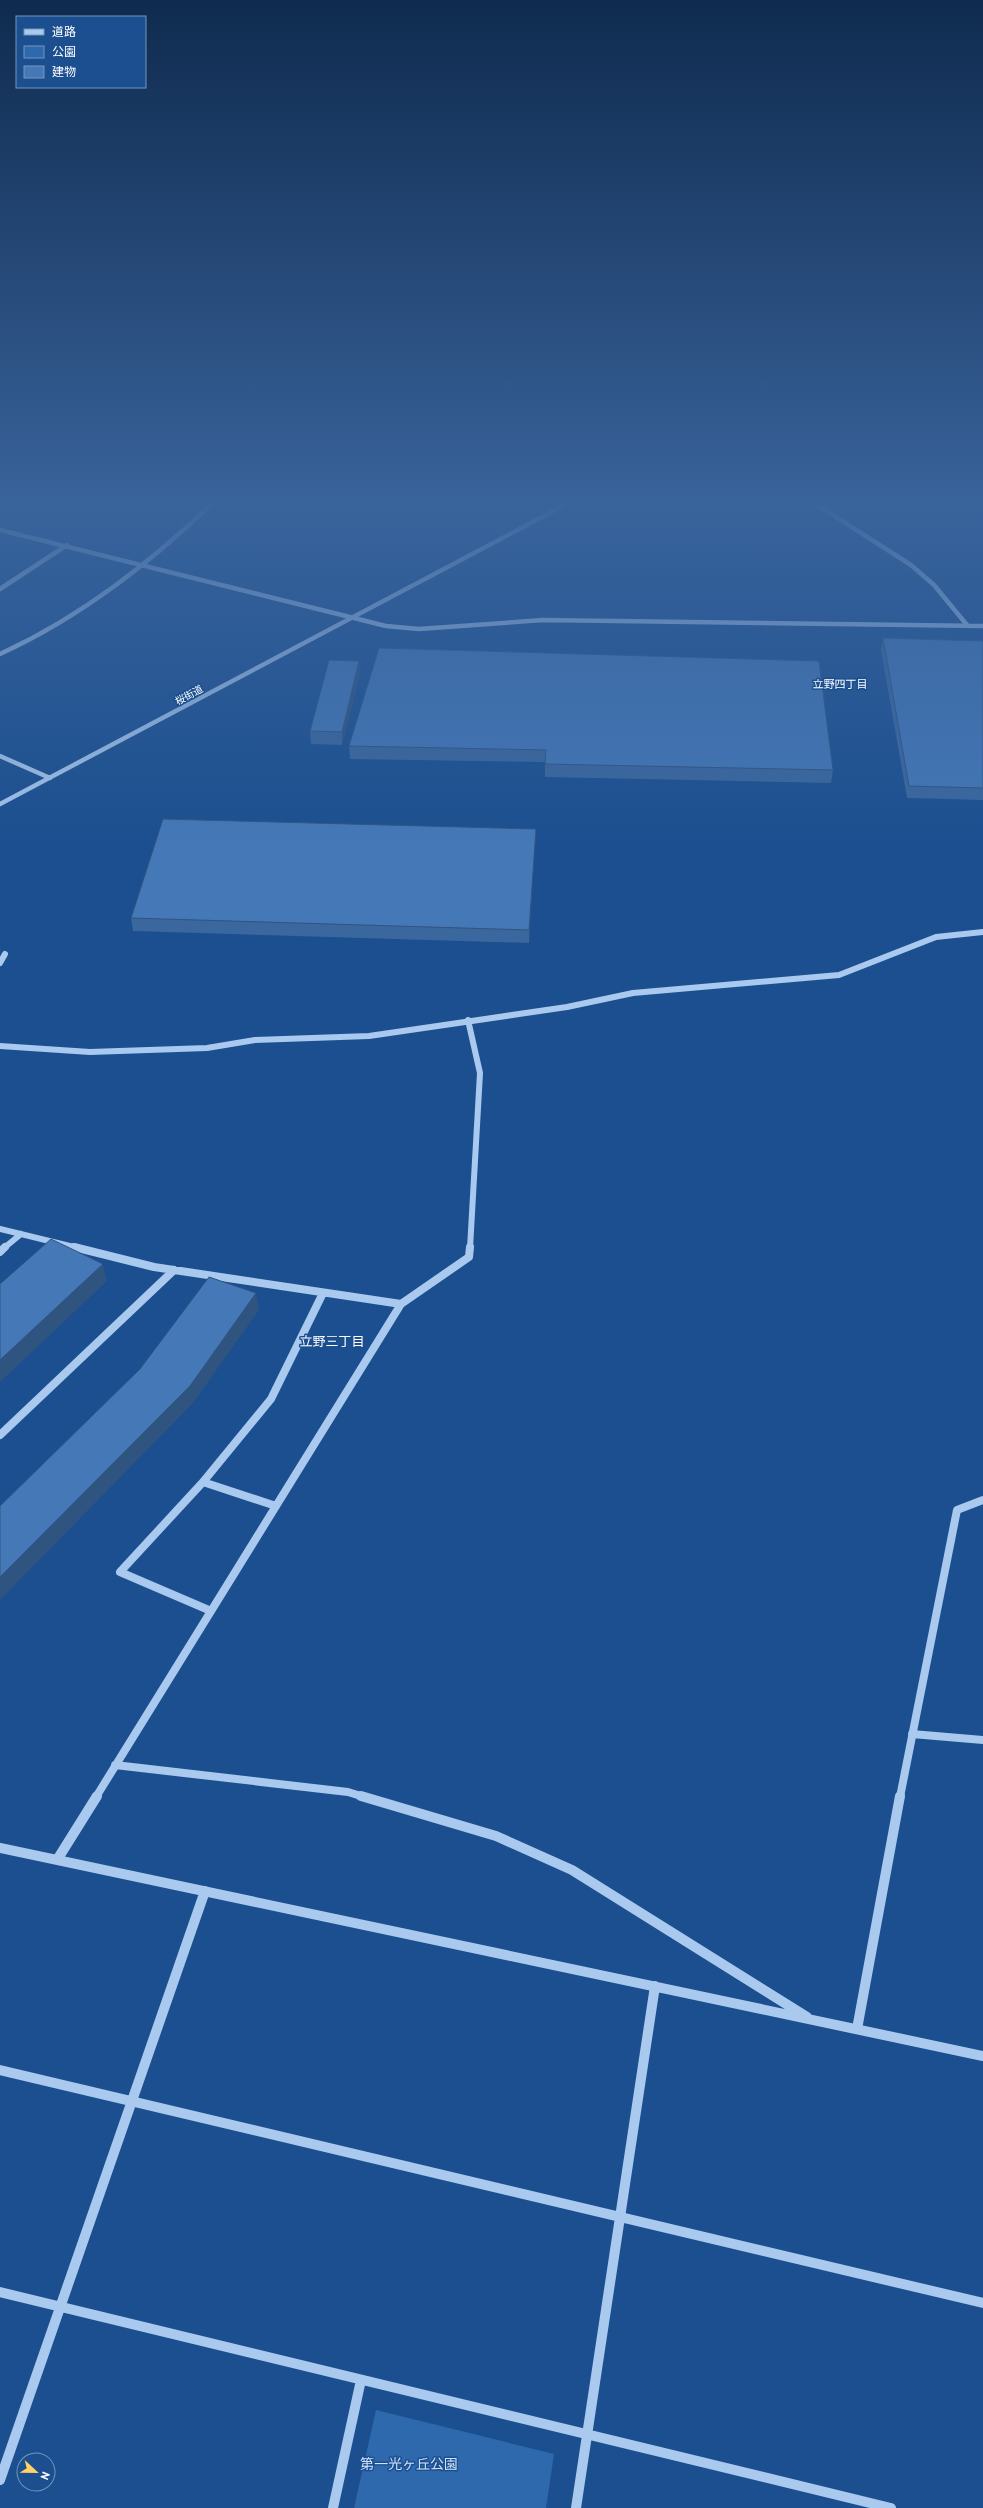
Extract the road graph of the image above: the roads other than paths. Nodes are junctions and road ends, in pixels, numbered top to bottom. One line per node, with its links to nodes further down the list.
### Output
1 (73, 616): 8 (street)
2 (340, 616): 5 (street)
3 (357, 616): 5 (street, 桜街道)
4 (960, 616): 6 (street)
5 (351, 619): 6 (street); 10 (street, 桜街道)
6 (967, 625): 7 (street)
7 (983, 626)
8 (0, 654)
9 (0, 756): 10 (street)
10 (50, 778): 11 (street, 桜街道)
11 (0, 804)
12 (983, 932): 15 (street)
13 (5, 954): 14 (street)
14 (0, 963)
15 (468, 1020): 16 (street); 22 (street)
16 (0, 1046)
17 (0, 1229): 18 (street)
18 (21, 1234): 19 (street); 20 (street)
19 (0, 1252)
20 (174, 1270): 21 (street); 23 (street)
21 (323, 1293): 22 (street); 24 (street)
22 (401, 1304): 26 (street)
23 (0, 1434)
24 (203, 1482): 26 (street); 27 (street)
25 (983, 1500): 28 (street)
26 (276, 1506): 27 (street)
27 (211, 1611): 30 (street)
28 (912, 1734): 29 (street); 36 (street)
29 (983, 1740)
30 (115, 1765): 32 (street); 35 (street)
31 (0, 1848): 32 (street)
32 (57, 1860): 33 (street)
33 (205, 1891): 34 (street); 39 (street)
34 (655, 1986): 35 (street); 40 (street)
35 (813, 2020): 36 (street)
36 (857, 2030): 37 (street)
37 (983, 2056)
38 (0, 2070): 39 (street)
39 (132, 2101): 40 (street); 43 (street)
40 (620, 2217): 42 (street); 45 (street)
41 (0, 2292): 43 (street)
42 (983, 2303)
43 (60, 2307): 44 (street); 46 (street)
44 (361, 2380): 45 (street); 47 (street)
45 (587, 2434): 48 (street); 49 (street)
46 (0, 2480)
47 (333, 2508)
48 (576, 2508)
49 (891, 2508)

